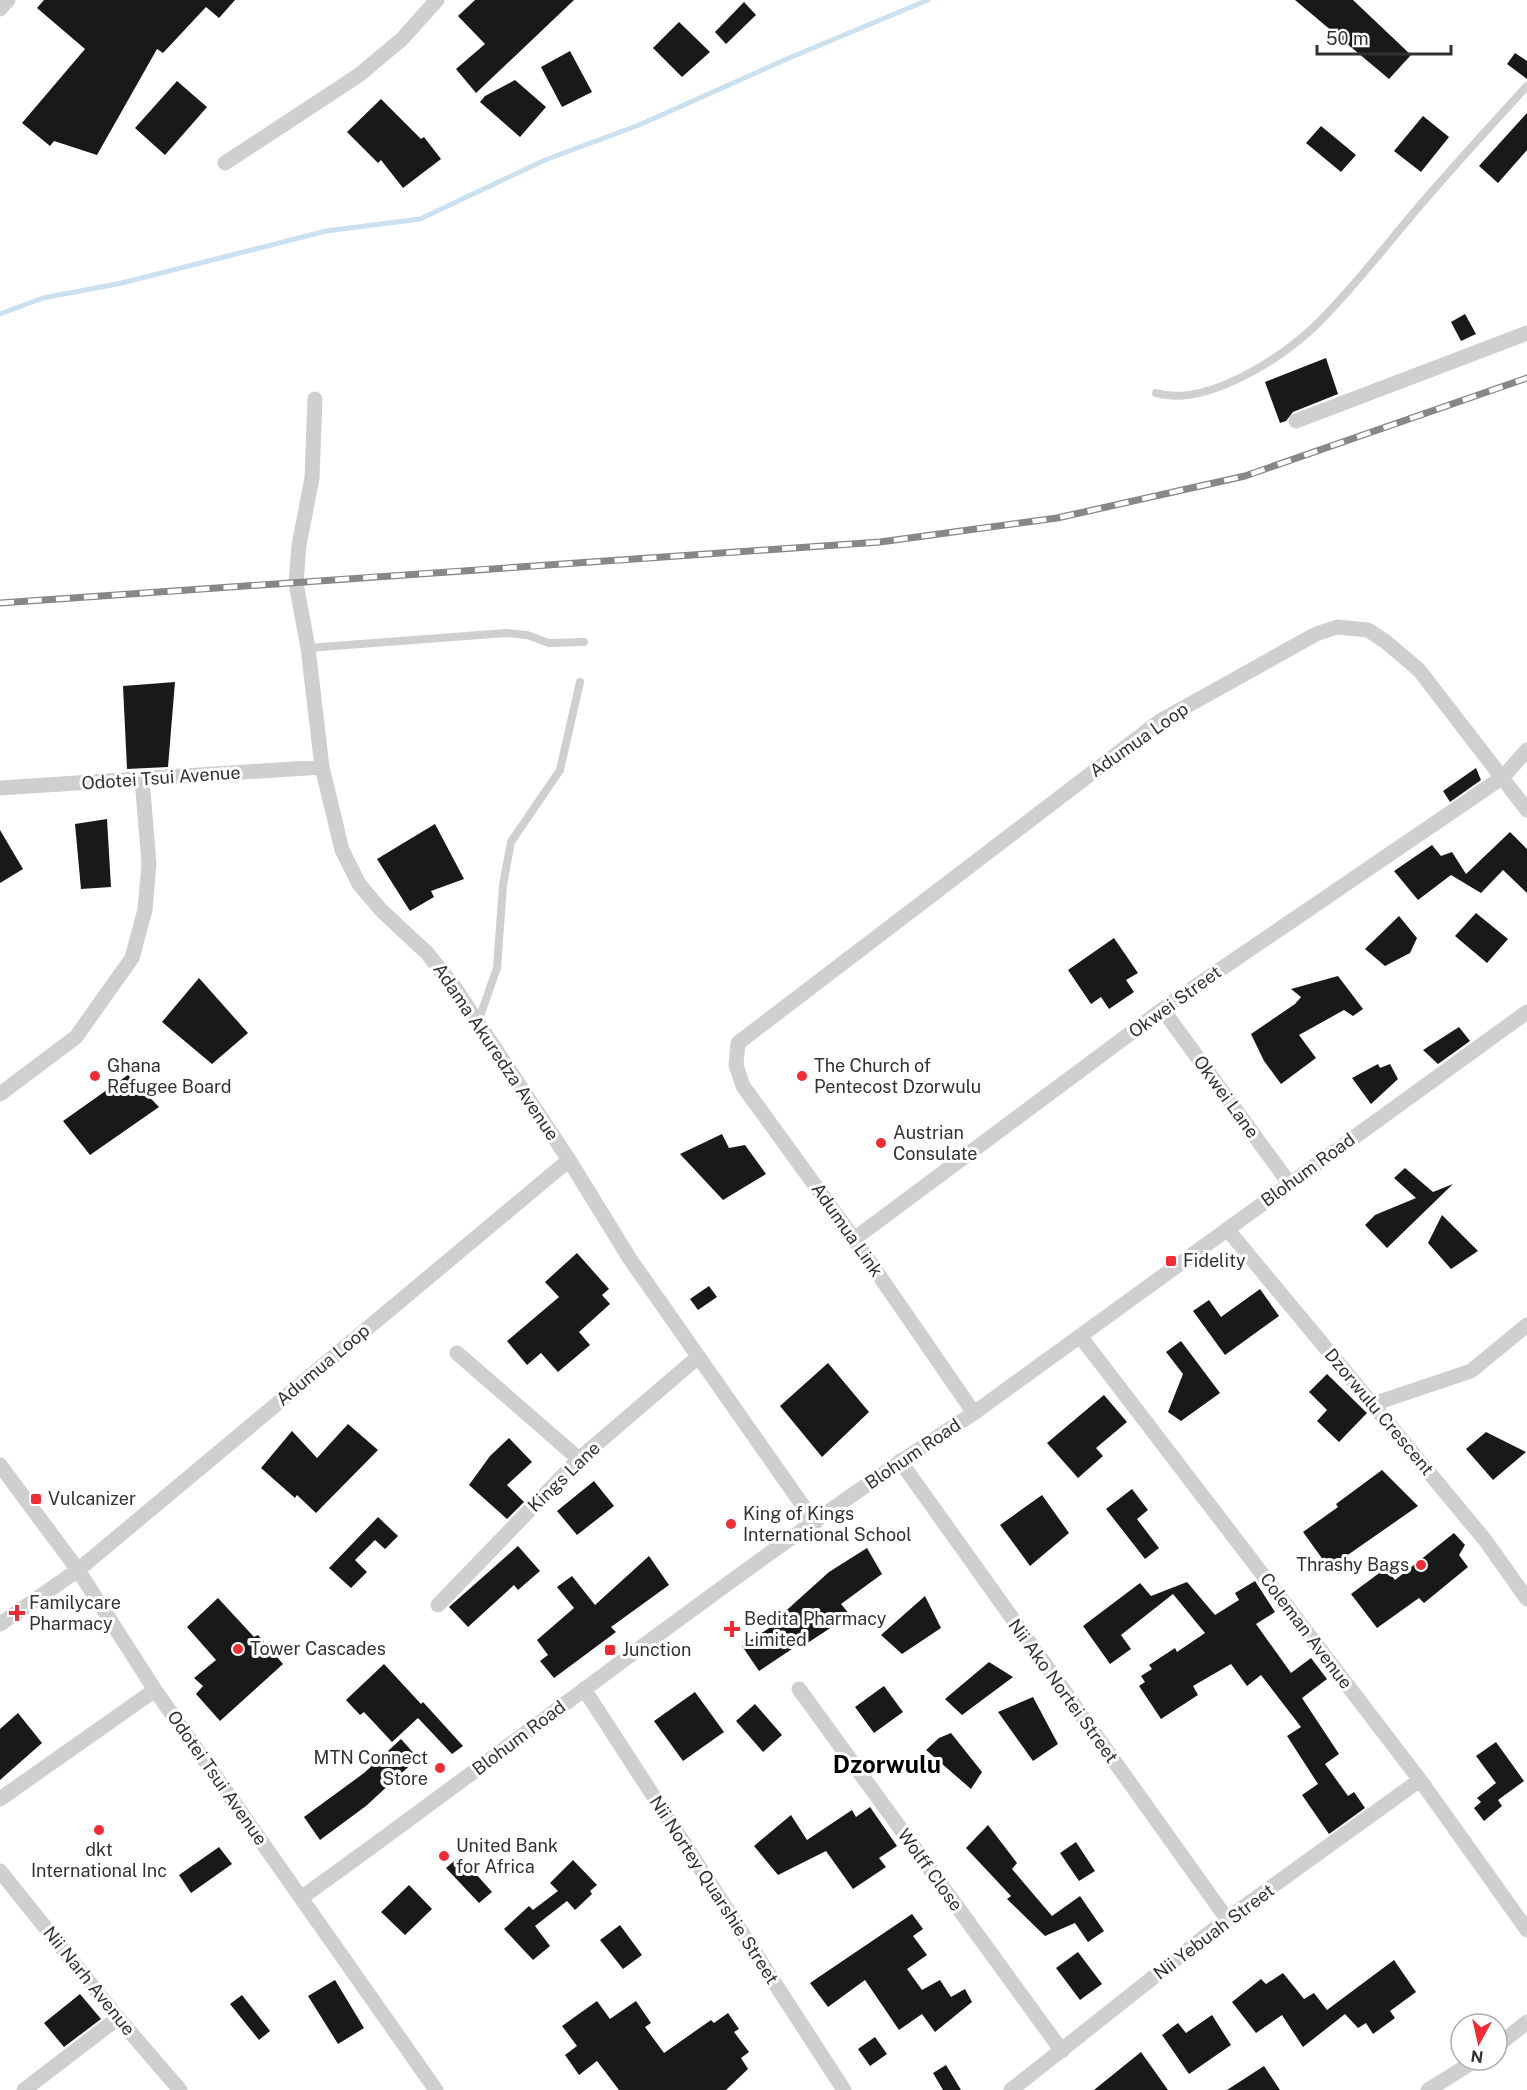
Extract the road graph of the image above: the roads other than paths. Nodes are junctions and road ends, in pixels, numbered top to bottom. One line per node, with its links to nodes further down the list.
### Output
1 (8, 0): 3 (street)
2 (437, 0): 5 (street)
3 (0, 9)
4 (1527, 86): 7 (lane)
5 (225, 163)
6 (1527, 333): 9 (street)
7 (1156, 393)
8 (315, 399): 11 (street, Adama Akuredza Avenue)
9 (1296, 421)
10 (585, 642): 11 (lane)
11 (308, 648): 14 (street, Adama Akuredza Avenue)
12 (580, 682): 21 (lane)
13 (1527, 750): 15 (street, Okwei Street)
14 (322, 766): 16 (street, Odotei Tsui Avenue); 21 (street, Adama Akuredza Avenue)
15 (1503, 777): 18 (street, Adumua Loop); 19 (street, Okwei Street); 22 (street, Adumua Loop)
16 (142, 780): 17 (street, Odotei Tsui Avenue); 23 (street)
17 (0, 788)
18 (1527, 810)
19 (1163, 1010): 25 (street, Okwei Lane); 27 (street, Okwei Street)
20 (1527, 1012): 25 (street, Blohum Road)
21 (477, 1023): 24 (street, Adama Akuredza Avenue)
22 (738, 1043): 27 (street, Adumua Link)
23 (0, 1094)
24 (569, 1160): 31 (street, Adama Akuredza Avenue); 38 (street, Adumua Loop)
25 (1289, 1183): 26 (street, Blohum Road)
26 (1227, 1229): 29 (street, Blohum Road); 32 (street, Dzorwulu Crescent)
27 (854, 1239): 33 (street, Adumua Link)
28 (1527, 1325): 32 (street)
29 (1080, 1336): 33 (street, Blohum Road); 45 (street, Coleman Avenue)
30 (457, 1353): 34 (street)
31 (698, 1357): 34 (street, Kings Lane); 37 (street, Adama Akuredza Avenue)
32 (1373, 1404): 39 (street, Dzorwulu Crescent)
33 (974, 1413): 35 (street, Blohum Road)
34 (579, 1459): 40 (street, Kings Lane)
35 (900, 1461): 37 (street, Blohum Road); 49 (street, Nii Ako Nortei Street)
36 (0, 1465): 38 (street, Odotei Tsui Avenue)
37 (815, 1523): 42 (street, Blohum Road)
38 (78, 1570): 41 (street, Adumua Loop); 44 (street, Odotei Tsui Avenue)
39 (1527, 1599)
40 (438, 1605)
41 (0, 1624)
42 (584, 1689): 48 (street, Blohum Road); 59 (street, Nii Nortey Quarshie Street)
43 (799, 1689): 54 (street, Wolff Close)
44 (155, 1690): 46 (street); 48 (street, Odotei Tsui Avenue)
45 (1420, 1780): 49 (street, Nii Yebuah Street); 50 (street, Coleman Avenue)
46 (0, 1799)
47 (0, 1871): 51 (street, Nii Narh Avenue)
48 (301, 1898): 58 (street, Odotei Tsui Avenue)
49 (1227, 1919): 54 (street, Nii Yebuah Street)
50 (1527, 1930)
51 (118, 2018): 56 (street); 57 (street, Nii Narh Avenue)
52 (1527, 2022): 53 (street)
53 (1509, 2036)
54 (1062, 2051): 60 (street, Nii Yebuah Street)
55 (1457, 2072): 61 (street)
56 (24, 2090)
57 (180, 2090)
58 (436, 2090)
59 (844, 2090)
60 (1011, 2090)
61 (1428, 2090)

